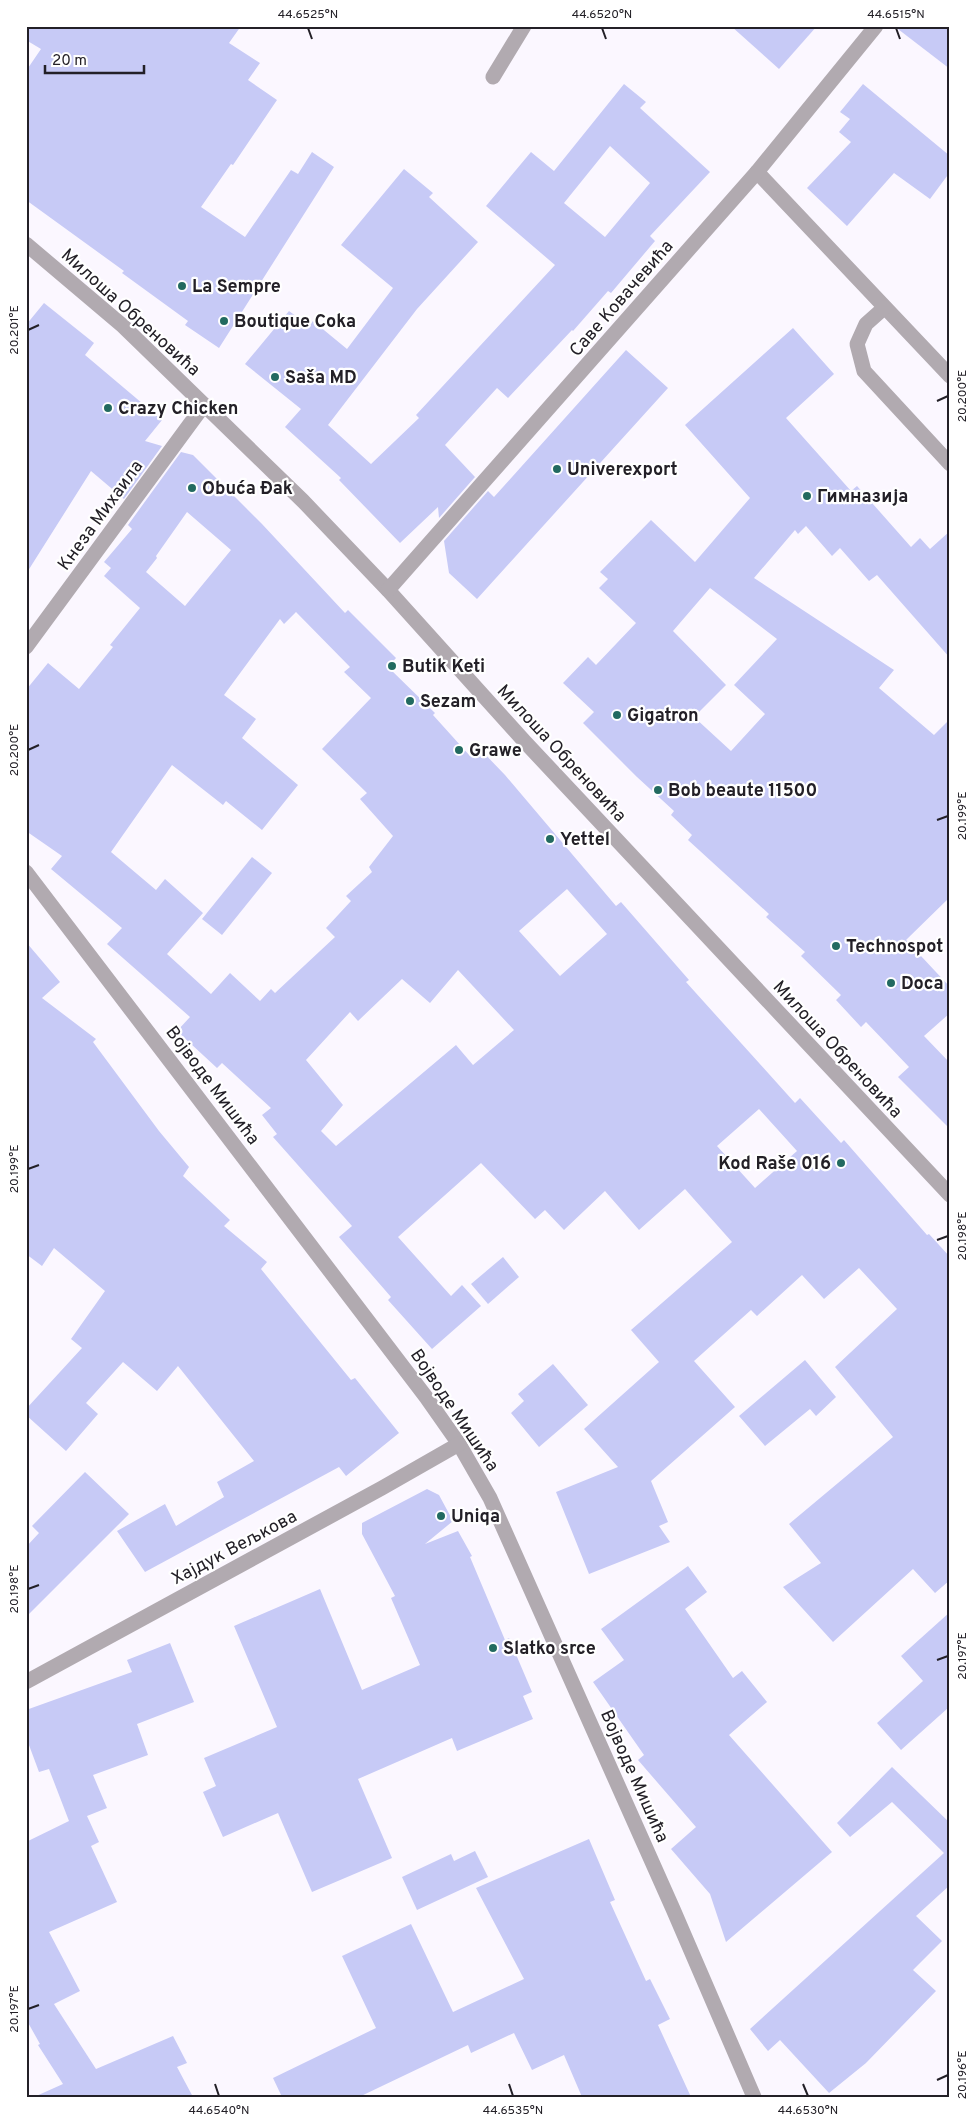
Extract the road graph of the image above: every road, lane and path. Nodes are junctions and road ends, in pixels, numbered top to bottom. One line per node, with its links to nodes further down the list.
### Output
1 (524, 26): 3 (street)
2 (876, 26): 4 (street, Саве Ковачевића)
3 (493, 77)
4 (757, 172): 6 (street); 10 (street, Саве Ковачевића)
5 (26, 244): 8 (street, Милоша Обреновића)
6 (884, 308): 7 (street); 9 (street)
7 (950, 376)
8 (204, 405): 10 (street, Милоша Обреновића); 11 (street, Кнеза Михаила)
9 (950, 464)
10 (388, 590): 13 (street, Милоша Обреновића)
11 (26, 647)
12 (26, 872): 14 (street, Војводе Мишића)
13 (950, 1195)
14 (459, 1444): 15 (street, Хајдук Вељкова); 16 (street, Војводе Мишића)
15 (26, 1682)
16 (754, 2097)

